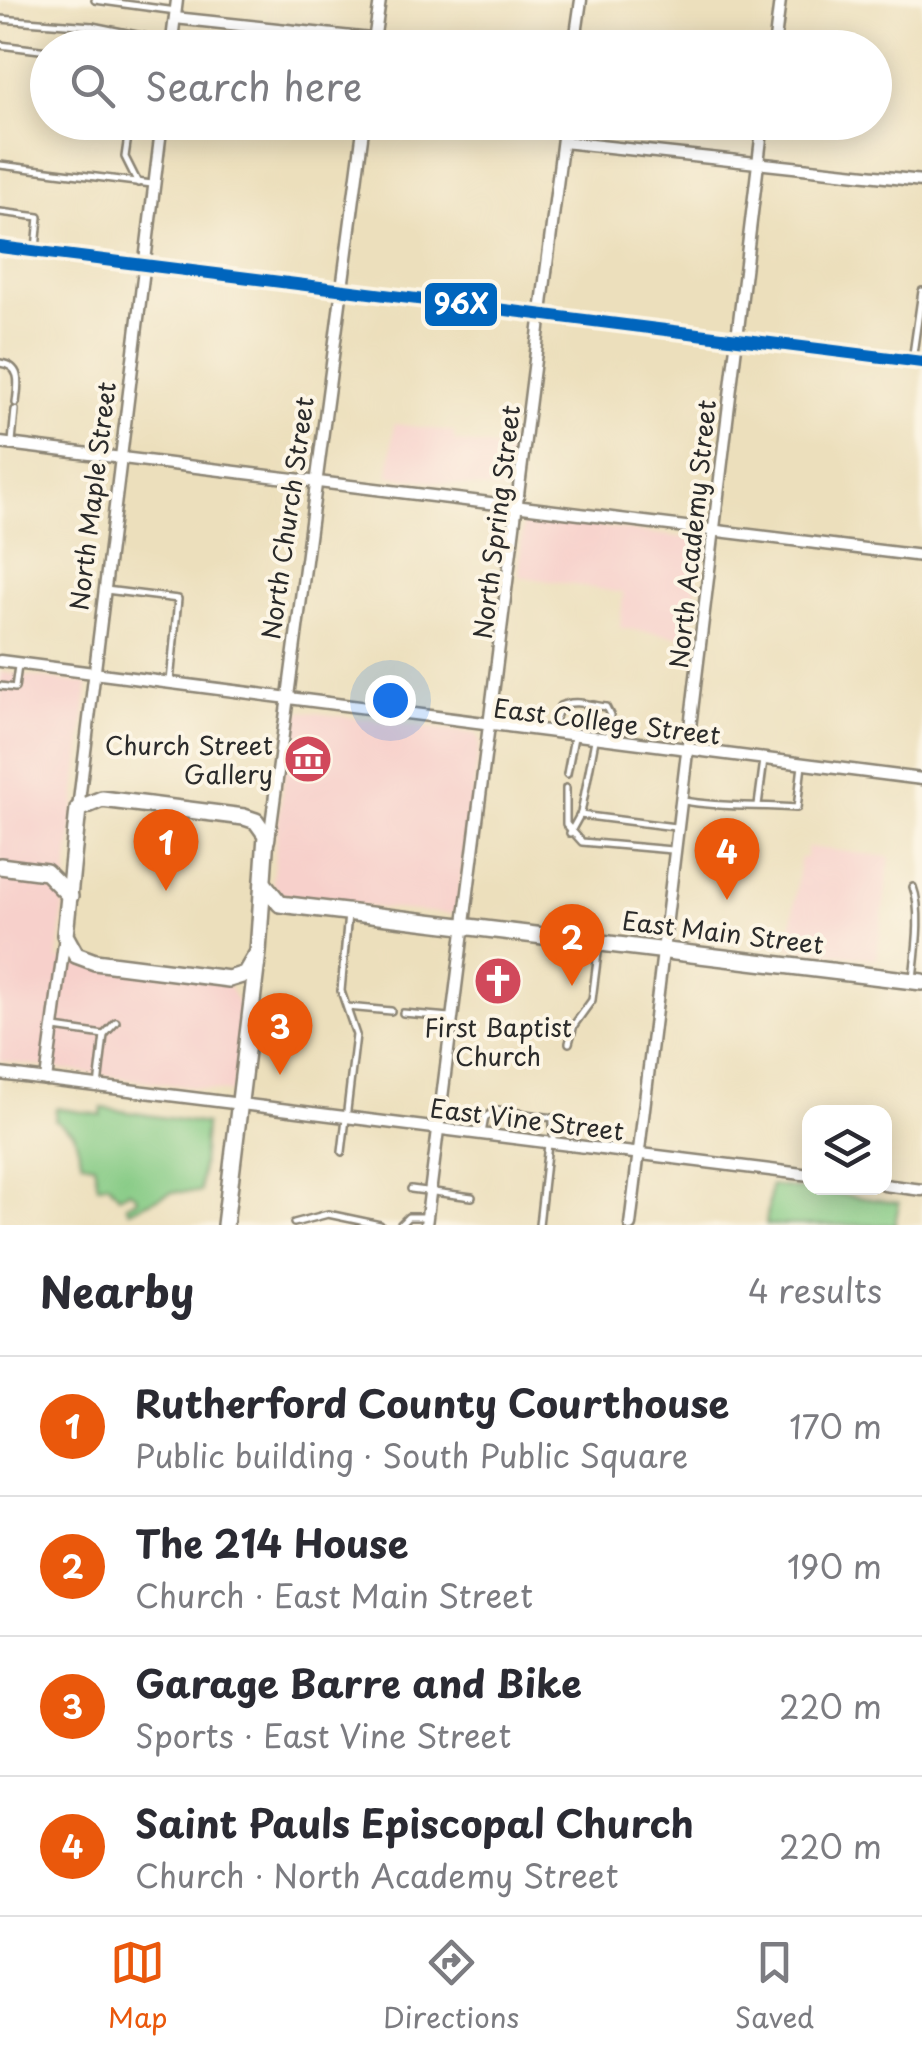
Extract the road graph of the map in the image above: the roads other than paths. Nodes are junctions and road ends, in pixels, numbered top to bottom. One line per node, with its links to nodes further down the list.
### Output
1 (95, 0): 5 (lane)
2 (380, 0): 11 (street)
3 (581, 0): 12 (street)
4 (780, 0): 13 (street)
5 (176, 10): 10 (street)
6 (0, 19): 7 (lane)
7 (92, 26): 8 (lane); 9 (lane)
8 (89, 30)
9 (110, 30)
10 (296, 30)
11 (376, 30)
12 (577, 30)
13 (776, 30)
14 (0, 46): 15 (lane)
15 (30, 49)
16 (127, 140): 24 (lane)
17 (160, 140): 25 (street, North Maple Street)
18 (362, 140): 30 (street, North Church Street)
19 (761, 140): 21 (street, North Academy Street)
20 (563, 142): 21 (street); 32 (street, North Spring Street)
21 (758, 164): 23 (street); 33 (street, North Academy Street)
22 (0, 165): 24 (lane)
23 (922, 181)
24 (138, 183): 25 (lane)
25 (154, 184): 29 (street, North Maple Street)
26 (0, 212): 28 (lane)
27 (0, 248): 28 (street)
28 (36, 252): 29 (street)
29 (145, 265): 30 (street); 37 (street, North Maple Street)
30 (342, 290): 32 (street); 38 (street, North Church Street)
31 (922, 291): 34 (lane)
32 (541, 317): 33 (street); 39 (street, North Spring Street)
33 (734, 341): 34 (street); 40 (street, North Academy Street)
34 (917, 361)
35 (0, 363): 36 (lane)
36 (6, 443): 37 (street)
37 (121, 458): 38 (street); 42 (street, North Maple Street)
38 (318, 481): 39 (street); 48 (street, North Church Street)
39 (518, 507): 40 (street); 49 (street, North Spring Street)
40 (712, 530): 41 (street); 53 (street, North Academy Street)
41 (922, 556)
42 (106, 590): 45 (street, North Maple Street); 46 (lane)
43 (0, 662): 44 (street, East College Street)
44 (19, 663): 45 (street, East College Street); 47 (lane)
45 (97, 672): 46 (street, East College Street); 61 (street, North Maple Street)
46 (170, 682): 48 (street, East College Street)
47 (0, 686)
48 (288, 698): 49 (street, East College Street); 65 (street, North Church Street)
49 (491, 727): 50 (street, East College Street); 76 (street, North Spring Street)
50 (551, 734): 51 (street, East College Street); 52 (lane)
51 (574, 737): 52 (street, East College Street); 56 (lane)
52 (601, 740): 53 (street, East College Street); 62 (lane)
53 (687, 751): 54 (street, East College Street); 59 (street, North Academy Street)
54 (764, 760): 55 (street, East College Street); 60 (lane)
55 (802, 765): 57 (street, East College Street); 60 (lane)
56 (567, 774)
57 (922, 779)
58 (566, 788): 64 (lane)
59 (681, 800): 60 (lane); 63 (street, North Academy Street)
60 (758, 805)
61 (78, 810): 65 (street); 67 (street, North Maple Street)
62 (580, 815): 63 (lane); 64 (lane)
63 (678, 828): 66 (street, North Academy Street)
64 (570, 833): 66 (lane)
65 (268, 848): 70 (street, North Church Street)
66 (675, 850): 79 (street, North Academy Street)
67 (75, 854): 69 (street); 72 (street, North Maple Street)
68 (0, 866): 69 (street)
69 (46, 872): 72 (street)
70 (264, 884): 73 (street); 75 (street, North Church Street)
71 (913, 887): 81 (lane)
72 (70, 896): 77 (street)
73 (280, 904): 74 (street, East Main Street); 75 (street)
74 (348, 912): 76 (street, East Main Street); 82 (lane)
75 (261, 920): 80 (street)
76 (466, 926): 78 (street, East Main Street); 85 (street, North Spring Street)
77 (65, 935): 80 (street); 87 (street)
78 (599, 942): 79 (street, East Main Street); 89 (lane)
79 (663, 950): 81 (street, East Main Street); 99 (street, North Academy Street)
80 (258, 952): 93 (street)
81 (918, 982)
82 (346, 1007): 83 (lane); 94 (lane)
83 (391, 1011)
84 (402, 1013): 85 (lane)
85 (453, 1018): 95 (street, North Spring Street)
86 (116, 1022): 88 (lane)
87 (52, 1027): 88 (lane); 91 (street)
88 (104, 1035): 92 (lane)
89 (569, 1043)
90 (0, 1074): 91 (street, East Vine Street)
91 (46, 1080): 92 (street, East Vine Street)
92 (98, 1087): 93 (street, East Vine Street)
93 (239, 1104): 94 (street, East Vine Street); 108 (street)
94 (347, 1117): 95 (street, East Vine Street); 98 (lane)
95 (438, 1128): 96 (street, East Vine Street); 104 (street, North Spring Street)
96 (482, 1134): 97 (street, East Vine Street); 97 (lane)
97 (550, 1142): 99 (street, East Vine Street); 111 (lane)
98 (342, 1152)
99 (639, 1153): 100 (street, East Vine Street); 112 (street, North Academy Street)
100 (802, 1174)
101 (892, 1186): 103 (street)
102 (410, 1189): 104 (lane)
103 (922, 1190)
104 (430, 1192): 105 (lane); 106 (street, North Spring Street)
105 (472, 1197)
106 (426, 1221): 110 (lane)
107 (294, 1222): 109 (lane)
108 (225, 1225)
109 (380, 1225)
110 (400, 1225)
111 (539, 1225)
112 (630, 1225)

